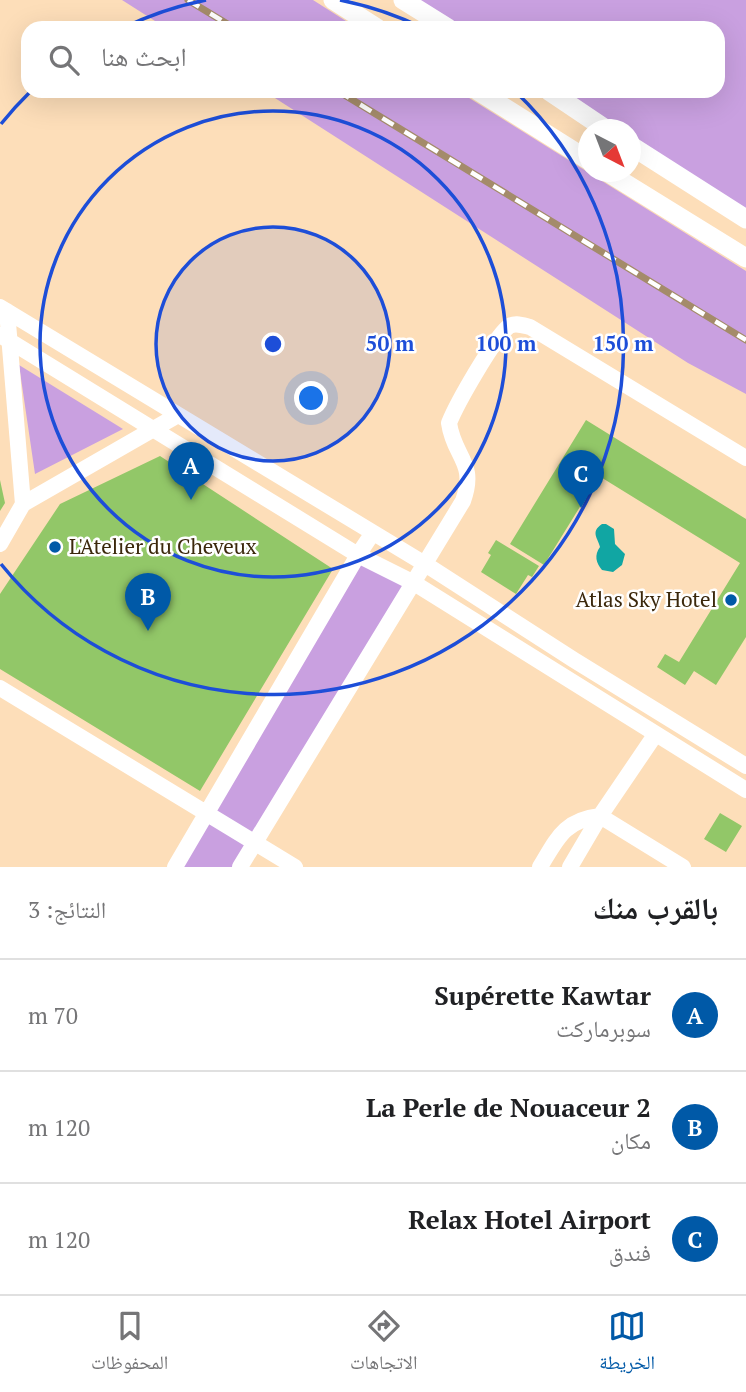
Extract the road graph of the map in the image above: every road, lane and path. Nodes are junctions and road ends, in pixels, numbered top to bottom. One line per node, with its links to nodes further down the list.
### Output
1 (332, 0): 3 (main road)
2 (403, 0): 4 (main road)
3 (366, 21)
4 (437, 21)
5 (489, 98): 9 (main road)
6 (559, 98): 7 (main road)
7 (591, 119)
8 (641, 151): 11 (main road)
9 (578, 153)
10 (623, 182): 12 (main road)
11 (746, 219)
12 (746, 258)
13 (3, 309): 14 (street); 15 (street)
14 (5, 338): 16 (street); 18 (street)
15 (178, 415): 16 (street); 19 (street)
16 (154, 429): 18 (street); 21 (street)
17 (746, 458): 22 (street)
18 (23, 504): 20 (street)
19 (372, 534): 21 (street); 22 (street)
20 (0, 544)
21 (358, 555): 23 (street); 30 (street)
22 (425, 564): 23 (street); 26 (street)
23 (414, 583): 25 (street); 32 (street)
24 (0, 688): 30 (street)
25 (655, 735): 27 (street); 31 (street)
26 (716, 746): 27 (street); 28 (street)
27 (705, 764): 29 (street)
28 (746, 766)
29 (746, 790)
30 (206, 814): 32 (street); 33 (street)
31 (600, 816): 36 (street); 37 (street); 38 (street)
32 (256, 842): 34 (street); 35 (street)
33 (175, 867)
34 (240, 867)
35 (295, 867)
36 (540, 867)
37 (570, 867)
38 (683, 867)

